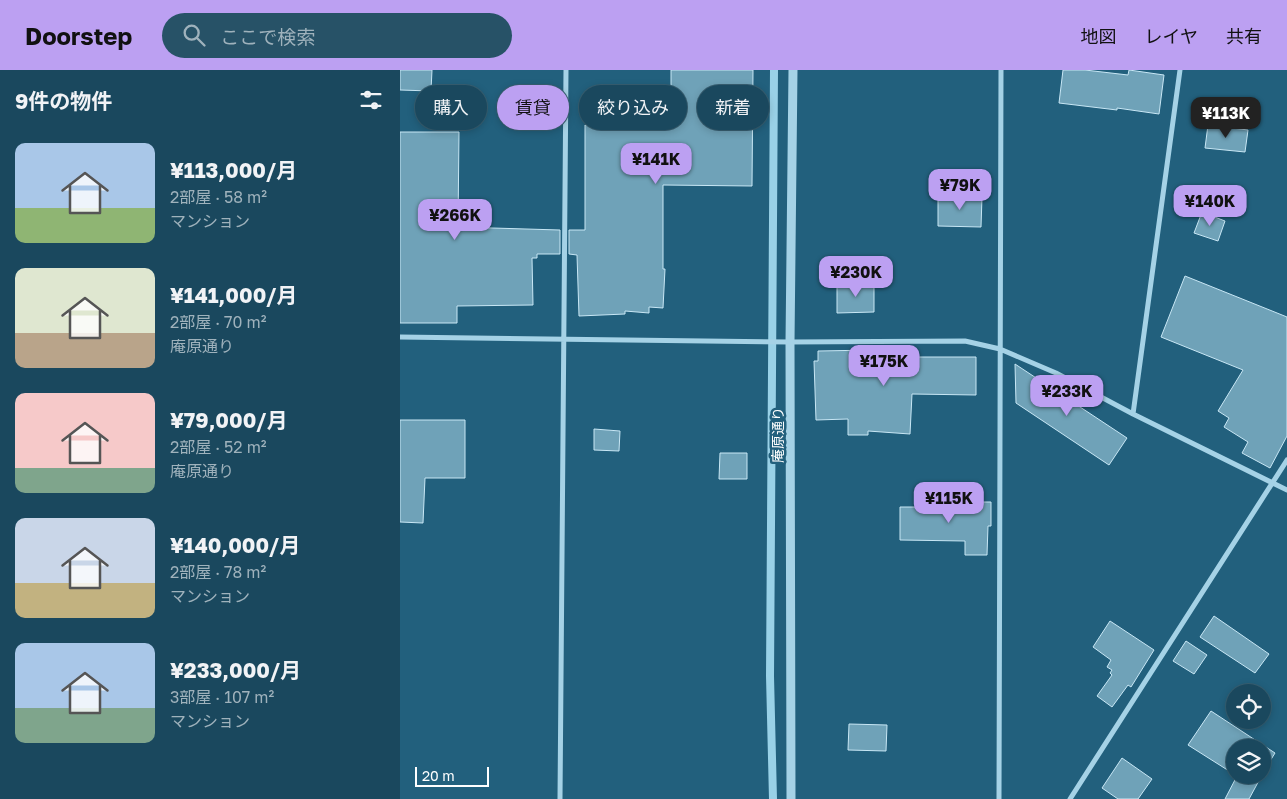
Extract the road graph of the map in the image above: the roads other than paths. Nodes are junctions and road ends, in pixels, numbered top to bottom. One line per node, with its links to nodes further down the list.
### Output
1 (566, 70): 6 (street)
2 (793, 70): 7 (street, 庵原通り)
3 (1001, 70): 8 (street)
4 (1180, 70): 9 (street)
5 (400, 337): 6 (street)
6 (564, 339): 7 (street); 13 (street)
7 (790, 342): 8 (street); 14 (street, 庵原通り)
8 (1000, 349): 9 (street); 15 (street)
9 (1132, 414): 11 (street)
10 (1287, 460): 11 (street)
11 (1272, 483): 12 (street); 16 (street)
12 (1287, 490)
13 (560, 799)
14 (791, 799)
15 (999, 799)
16 (1070, 799)

